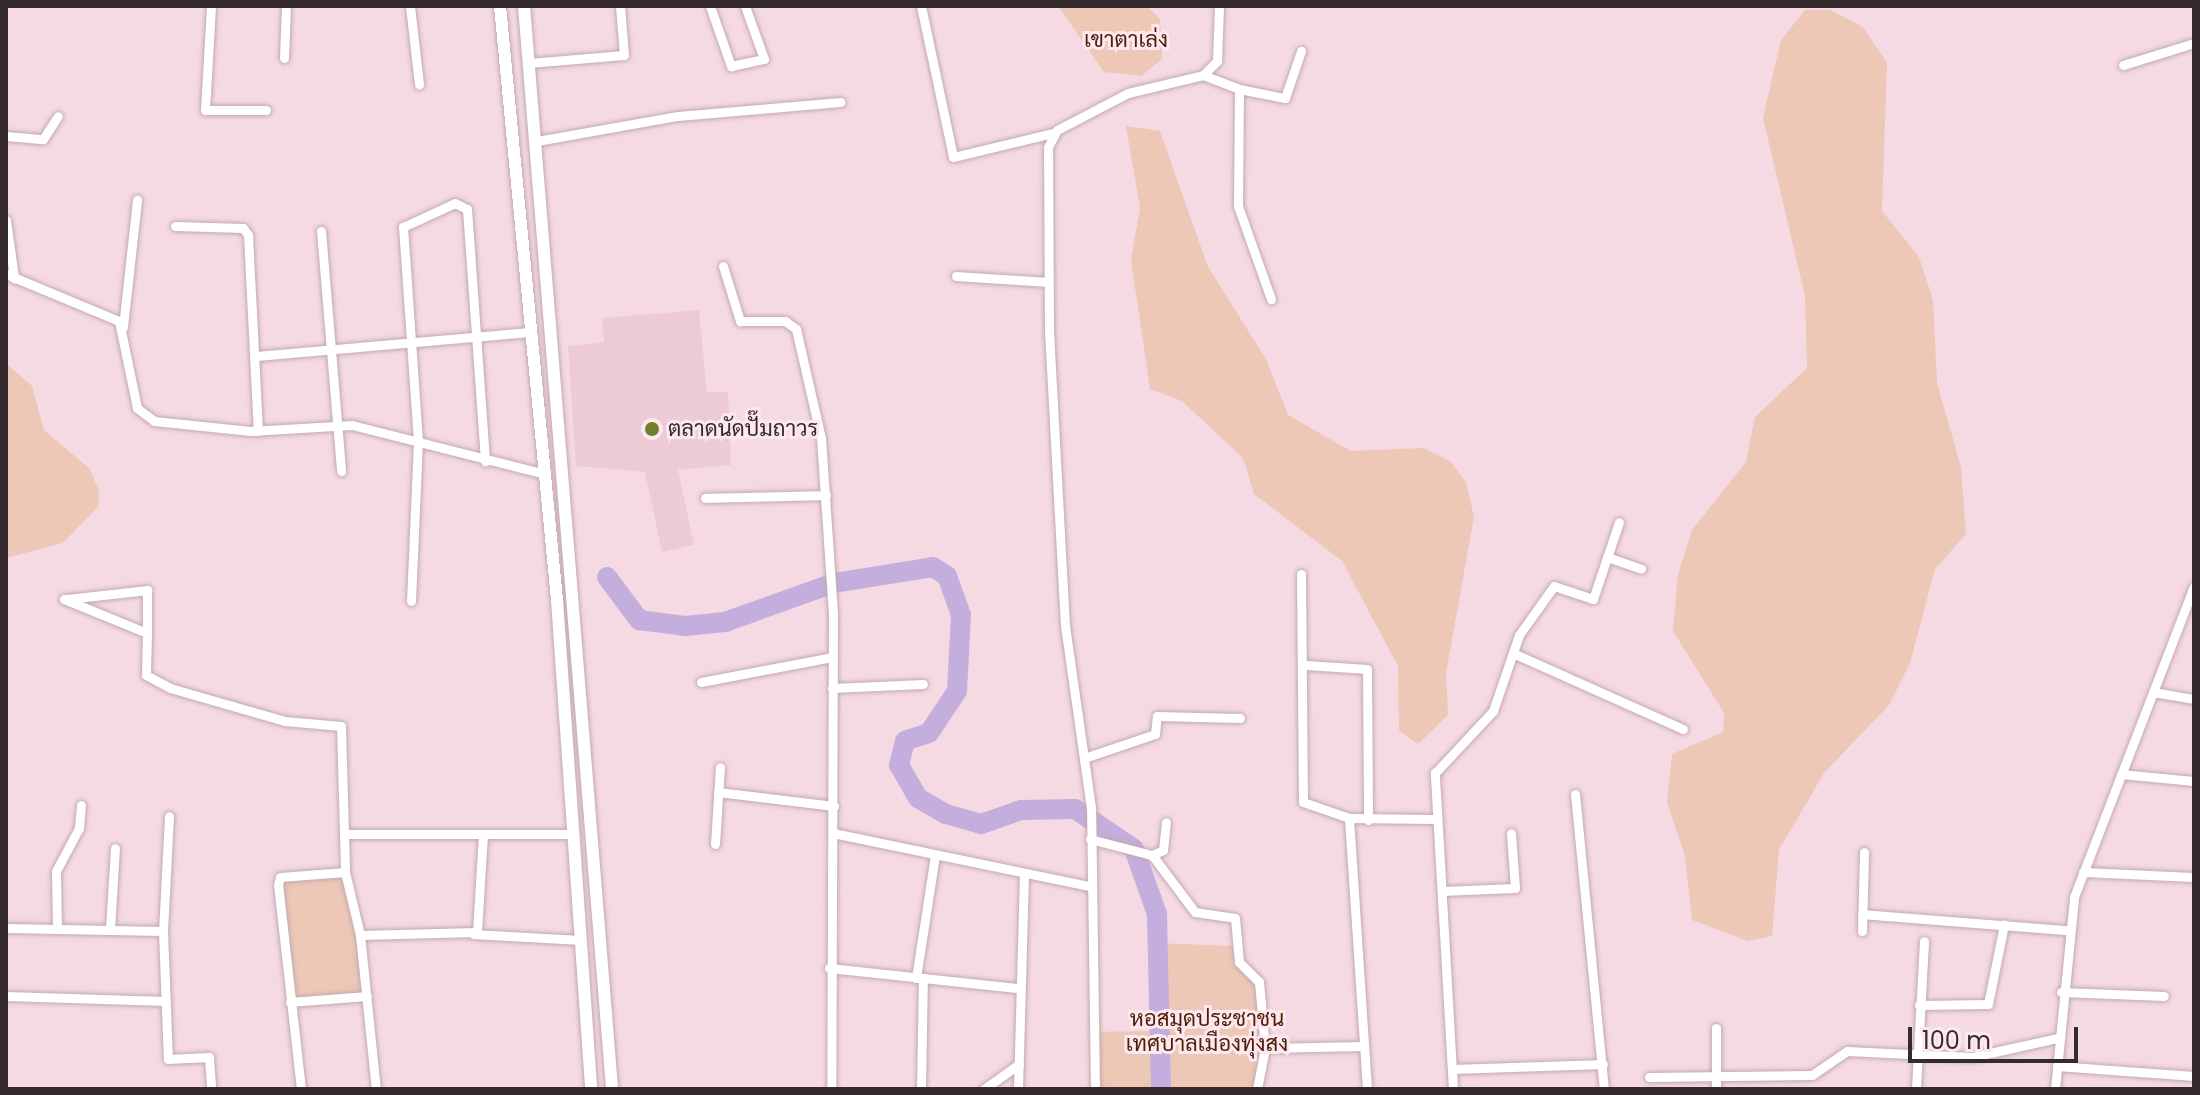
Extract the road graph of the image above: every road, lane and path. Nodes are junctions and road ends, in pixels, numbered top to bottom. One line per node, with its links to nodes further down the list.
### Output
1 (211, 6): 20 (street)
2 (286, 6): 13 (street)
3 (410, 6): 17 (street)
4 (500, 6): 35 (main road)
5 (524, 6): 14 (main road)
6 (620, 6): 14 (street)
7 (710, 6): 8 (street)
8 (745, 6)
9 (921, 6): 22 (street)
10 (1219, 6): 16 (street)
11 (2194, 43): 15 (street)
12 (1301, 51): 18 (street)
13 (284, 58)
14 (529, 63): 24 (main road)
15 (2123, 65)
16 (1203, 75): 18 (street); 22 (street)
17 (419, 84)
18 (1239, 89): 33 (street)
19 (840, 102): 24 (street)
20 (266, 110)
21 (58, 116): 23 (street)
22 (1053, 133): 32 (street)
23 (6, 136)
24 (537, 141): 135 (main road)
25 (137, 200): 34 (street)
26 (6, 220): 30 (street)
27 (175, 226): 39 (street)
28 (321, 231): 38 (street)
29 (723, 266): 46 (street)
30 (10, 276): 34 (street)
31 (956, 276): 32 (street)
32 (1048, 282): 67 (street)
33 (1271, 299)
34 (123, 327): 41 (street)
35 (531, 332): 36 (street); 45 (main road)
36 (482, 337): 37 (street); 37 (street); 43 (street)
37 (409, 344): 38 (street); 42 (street)
38 (333, 351): 39 (street); 40 (street)
39 (255, 356): 41 (street)
40 (340, 425): 41 (street); 42 (street); 44 (street)
41 (258, 431)
42 (418, 441): 43 (street); 53 (street)
43 (485, 461): 45 (street)
44 (341, 471)
45 (545, 474): 83 (main road)
46 (826, 495): 47 (street); 58 (street)
47 (705, 498)
48 (1619, 522): 49 (street)
49 (1607, 557): 50 (street); 57 (street)
50 (1641, 569)
51 (1301, 574): 59 (street)
52 (2194, 586): 54 (street)
53 (411, 601)
54 (2182, 618): 55 (street); 63 (street)
55 (2194, 618)
56 (147, 633): 56 (street); 82 (street)
57 (1515, 654): 66 (street); 77 (street)
58 (832, 657): 60 (street); 62 (street)
59 (1306, 665): 76 (street); 78 (street)
60 (701, 682)
61 (923, 684): 62 (street)
62 (832, 688): 74 (street)
63 (2153, 692): 64 (street); 69 (street)
64 (2194, 699)
65 (1240, 718): 67 (street)
66 (1683, 729)
67 (1084, 758): 85 (street)
68 (720, 767): 71 (street)
69 (2121, 774): 70 (street); 92 (street)
70 (2194, 781)
71 (718, 792): 74 (street); 86 (street)
72 (1575, 794): 124 (street)
73 (81, 805): 100 (street)
74 (834, 806): 80 (street)
75 (169, 816): 103 (street)
76 (1349, 818): 78 (street); 121 (street)
77 (1435, 819): 78 (street); 96 (street)
78 (1368, 820)
79 (1166, 822): 89 (street)
80 (833, 833): 90 (street); 109 (street)
81 (1511, 833): 96 (street)
82 (345, 834): 84 (street); 91 (street)
83 (574, 834): 84 (street); 107 (main road)
84 (483, 835): 105 (street)
85 (1090, 836): 89 (street); 95 (street)
86 (715, 844)
87 (115, 848): 101 (street)
88 (1864, 852): 97 (street)
89 (1148, 854): 122 (street)
90 (935, 855): 93 (street); 110 (street)
91 (345, 872): 106 (street); 117 (street)
92 (2083, 872): 94 (street); 102 (street)
93 (1024, 875): 95 (street); 111 (street)
94 (2194, 877)
95 (1090, 886): 140 (street)
96 (1442, 891): 127 (street)
97 (1862, 914): 98 (street); 104 (street)
98 (2004, 925): 102 (street); 118 (street)
99 (6, 928): 100 (street)
100 (57, 929): 101 (street)
101 (110, 929): 103 (street)
102 (2066, 930): 112 (street)
103 (163, 931): 116 (street)
104 (1862, 931)
105 (472, 934): 106 (street); 107 (street)
106 (360, 935): 114 (street)
107 (581, 940): 134 (main road)
108 (1924, 941): 118 (street)
109 (829, 968): 110 (street); 136 (street)
110 (920, 978): 111 (street); 137 (street)
111 (1017, 988): 126 (street)
112 (2061, 992): 115 (street); 120 (street)
113 (6, 996): 116 (street)
114 (367, 996): 117 (street); 133 (street)
115 (2164, 996)
116 (166, 1001): 131 (street)
117 (290, 1002): 132 (street)
118 (1919, 1005): 123 (street)
119 (1716, 1028): 130 (street)
120 (2058, 1038): 123 (street); 125 (street)
121 (1364, 1046): 122 (street); 142 (street)
122 (1265, 1048): 141 (street)
123 (1916, 1054): 130 (street); 146 (street)
124 (1603, 1064): 127 (street); 144 (street)
125 (2057, 1066): 128 (street); 147 (street)
126 (1019, 1069): 138 (street); 139 (street)
127 (1452, 1069): 143 (street)
128 (2194, 1076)
129 (1649, 1077): 130 (street)
130 (1718, 1077): 145 (street)
131 (211, 1089)
132 (301, 1089)
133 (376, 1089)
134 (591, 1089)
135 (612, 1089)
136 (831, 1089)
137 (921, 1089)
138 (984, 1089)
139 (1018, 1089)
140 (1095, 1089)
141 (1257, 1089)
142 (1367, 1089)
143 (1453, 1089)
144 (1604, 1089)
145 (1716, 1089)
146 (1916, 1089)
147 (2055, 1089)

